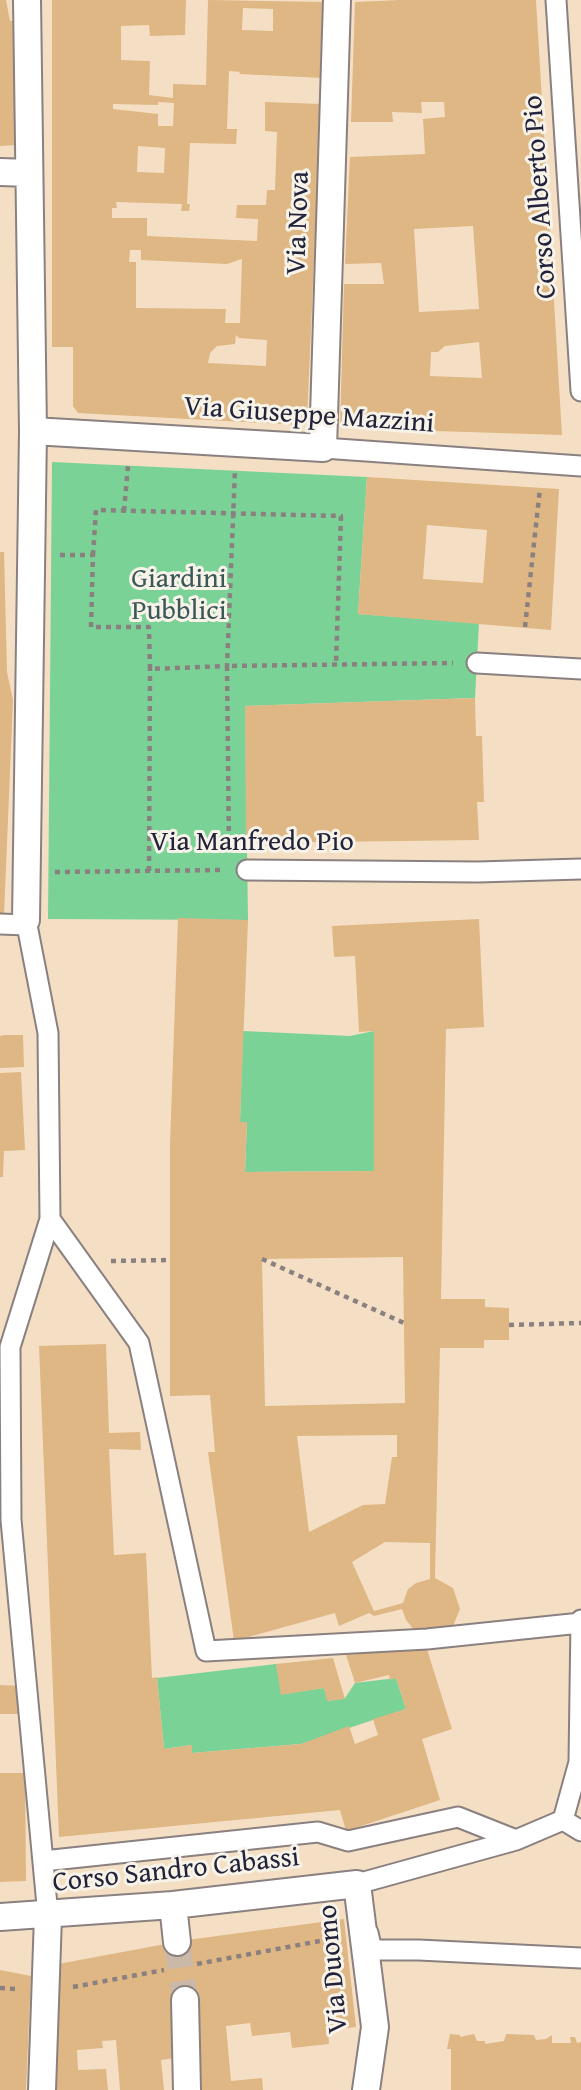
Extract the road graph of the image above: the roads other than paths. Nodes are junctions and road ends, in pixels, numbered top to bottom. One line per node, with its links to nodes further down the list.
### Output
1 (27, 0): 5 (street)
2 (337, 0): 8 (street, Via Nova)
3 (556, 0): 6 (street, Corso Alberto Pio)
4 (0, 172): 5 (street)
5 (29, 173): 7 (street)
6 (581, 391)
7 (33, 430): 8 (street, Via Giuseppe Mazzini); 14 (street)
8 (323, 448): 9 (street, Via Giuseppe Mazzini)
9 (581, 466)
10 (477, 663): 11 (street)
11 (581, 669)
12 (581, 869): 13 (street, Via Manfredo Pio)
13 (238, 870)
14 (27, 923): 15 (street); 16 (street)
15 (0, 924)
16 (50, 1219): 17 (street); 18 (street)
17 (5, 1520): 22 (street)
18 (581, 1621): 19 (street)
19 (563, 1820): 20 (street); 21 (street)
20 (581, 1831)
21 (516, 1840): 22 (street); 23 (street)
22 (43, 1861): 25 (street)
23 (356, 1877): 24 (street, Corso Sandro Cabassi); 28 (street); 32 (street, Via Duomo)
24 (173, 1905): 25 (street, Corso Sandro Cabassi); 27 (street)
25 (48, 1916): 26 (street, Corso Sandro Cabassi); 30 (street)
26 (0, 1917)
27 (177, 1942)
28 (581, 1958)
29 (185, 2000): 31 (street)
30 (42, 2090)
31 (187, 2090)
32 (366, 2090)

